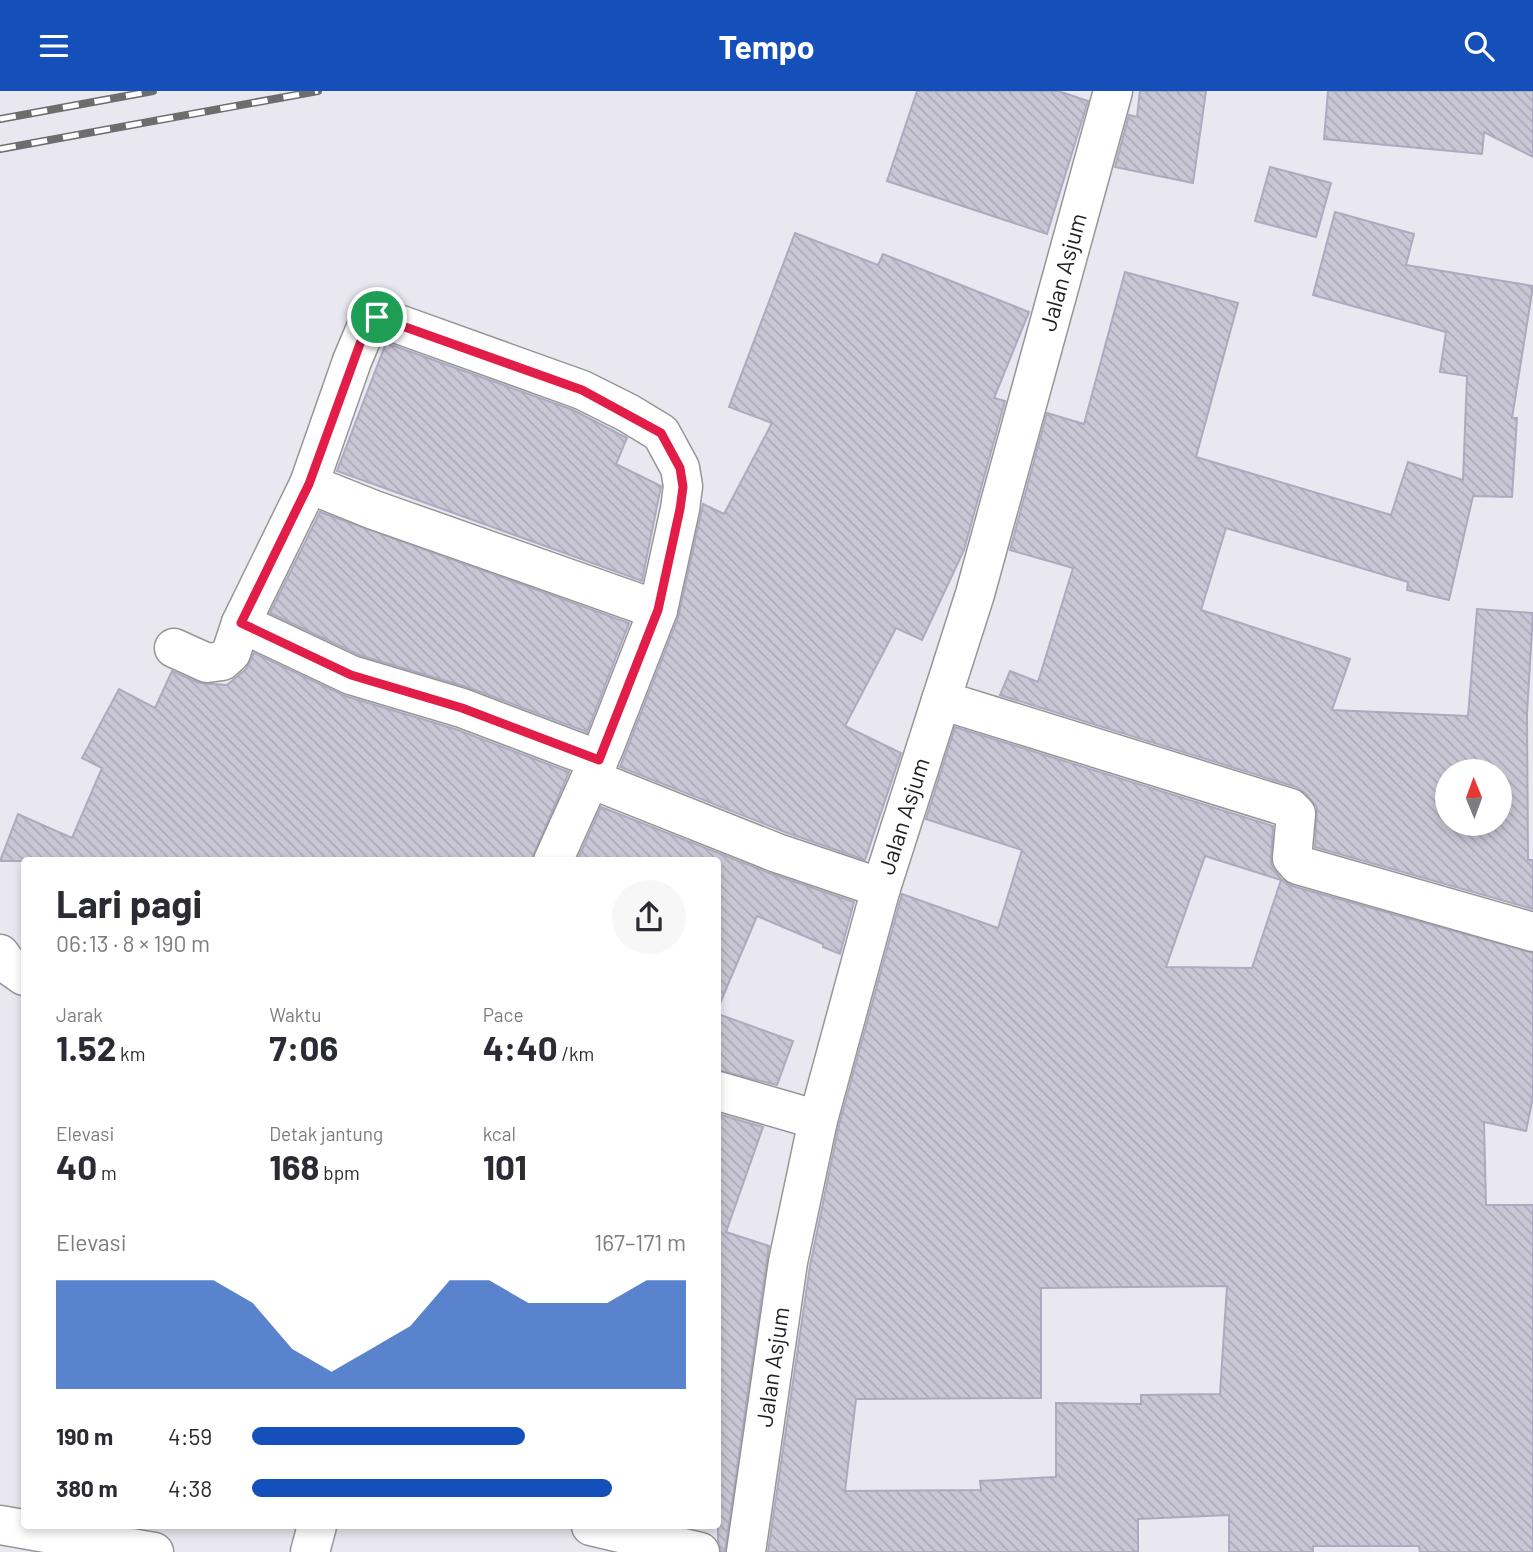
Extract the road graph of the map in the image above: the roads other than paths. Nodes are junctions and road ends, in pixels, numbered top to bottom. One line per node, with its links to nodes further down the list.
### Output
1 (1113, 91): 6 (street, Jalan Asjum)
2 (309, 484): 3 (street); 3 (street); 4 (street)
3 (658, 610): 7 (street)
4 (241, 623): 5 (street); 7 (street)
5 (174, 648)
6 (941, 700): 9 (street, Jalan Asjum); 10 (street)
7 (595, 769): 8 (street); 9 (street)
8 (555, 857)
9 (881, 888): 14 (street, Jalan Asjum)
10 (1533, 932)
11 (0, 954): 12 (street)
12 (21, 974)
13 (721, 1092): 14 (street)
14 (818, 1120): 24 (street, Jalan Asjum)
15 (0, 1525): 16 (street)
16 (21, 1527)
17 (48, 1529): 20 (street)
18 (316, 1529): 22 (street)
19 (604, 1529): 23 (street)
20 (121, 1535): 21 (street)
21 (154, 1552)
22 (310, 1552)
23 (700, 1552)
24 (746, 1552)

